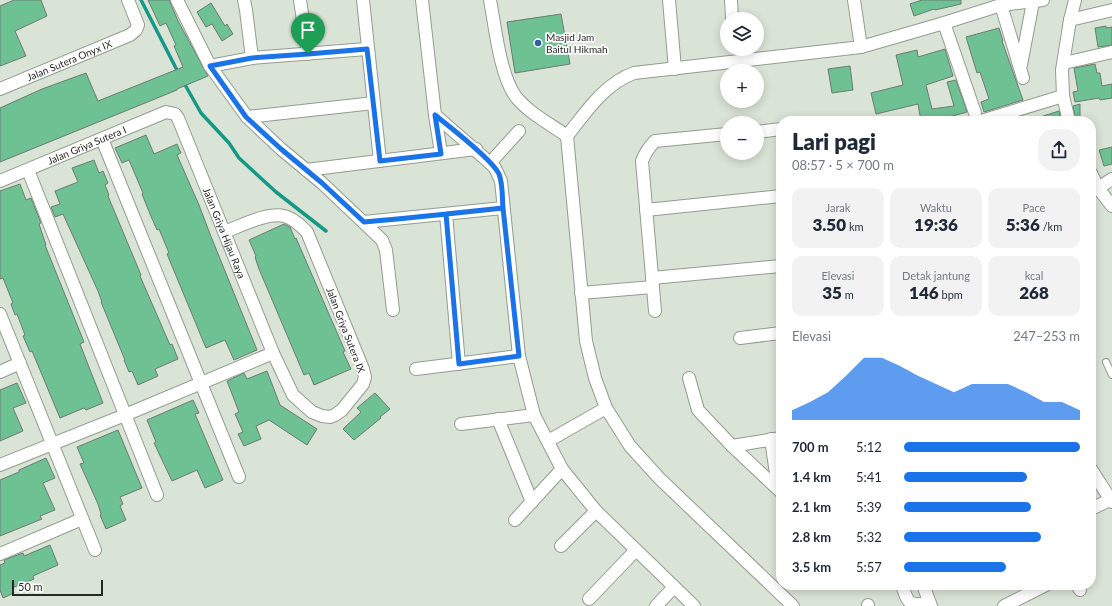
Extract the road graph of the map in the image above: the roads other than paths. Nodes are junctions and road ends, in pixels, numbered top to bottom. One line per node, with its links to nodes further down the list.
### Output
1 (128, 0): 26 (street, Jalan Sutera Onyx IX)
2 (177, 0): 24 (street)
3 (244, 0): 22 (street)
4 (300, 0): 21 (street)
5 (363, 0): 19 (street)
6 (422, 0): 30 (street)
7 (490, 0): 39 (street)
8 (669, 0): 25 (street)
9 (731, 0): 15 (street)
10 (854, 0): 18 (street)
11 (1074, 0): 16 (street)
12 (1038, 1): 13 (street); 13 (street)
13 (1000, 5): 17 (street)
14 (1112, 10): 16 (street)
15 (732, 12)
16 (1070, 20): 23 (street)
17 (944, 23): 18 (street); 31 (street)
18 (861, 47): 25 (street)
19 (367, 49): 21 (street); 28 (street)
20 (1112, 52): 23 (street)
21 (308, 54): 22 (street)
22 (252, 58): 24 (street)
23 (1064, 63): 27 (street)
24 (210, 66): 34 (street)
25 (675, 68): 39 (street)
26 (0, 89)
27 (1062, 96): 32 (street); 33 (street)
28 (374, 103): 34 (street); 43 (street)
29 (174, 114): 40 (street, Jalan Griya Sutera I); 57 (street, Jalan Griya Hijau Raya)
30 (435, 115): 41 (street); 42 (street)
31 (978, 116)
32 (982, 116)
33 (1068, 116)
34 (246, 117): 46 (street)
35 (519, 130): 44 (street)
36 (776, 130): 37 (street)
37 (764, 131)
38 (720, 135): 54 (street)
39 (567, 136): 60 (street)
40 (102, 139): 45 (street, Jalan Griya Sutera I); 75 (street)
41 (476, 149): 42 (street); 44 (street)
42 (441, 154): 43 (street)
43 (380, 161): 46 (street)
44 (490, 162): 53 (street)
45 (28, 170): 48 (street, Jalan Griya Sutera I); 77 (street)
46 (306, 170): 56 (street)
47 (1112, 179): 50 (street)
48 (0, 182)
49 (1096, 184): 50 (street)
50 (1098, 188): 52 (street)
51 (776, 197): 54 (street)
52 (1112, 206)
53 (503, 208): 55 (street); 67 (street)
54 (646, 210): 59 (street)
55 (446, 214): 56 (street); 70 (street)
56 (364, 222): 61 (street)
57 (224, 232): 66 (street, Jalan Griya Hijau Raya); 66 (street, Jalan Griya Sutera IX)
58 (776, 267): 59 (street)
59 (652, 283): 60 (street); 62 (street)
60 (581, 292): 76 (street)
61 (393, 310)
62 (655, 311)
63 (0, 314): 69 (street)
64 (776, 334): 65 (street)
65 (740, 338)
66 (273, 353): 75 (street)
67 (519, 356): 70 (street); 78 (street)
68 (1106, 362): 73 (lane)
69 (20, 363): 72 (street); 83 (street)
70 (459, 364): 71 (street)
71 (416, 369)
72 (0, 372)
73 (1112, 375)
74 (690, 378): 84 (street)
75 (200, 384): 77 (street); 87 (street)
76 (606, 408): 82 (street); 102 (street)
77 (125, 415): 83 (street); 90 (street)
78 (534, 415): 79 (street); 82 (street)
79 (498, 419): 80 (street); 92 (street)
80 (461, 424)
81 (776, 438): 84 (street)
82 (548, 441): 86 (street)
83 (52, 443): 85 (street); 95 (street)
84 (732, 446): 89 (street)
85 (0, 464)
86 (562, 469): 92 (street); 94 (street)
87 (239, 476)
88 (1096, 476): 91 (street)
89 (776, 487)
90 (157, 495)
91 (1112, 500): 93 (street)
92 (532, 502): 96 (street)
93 (1096, 508)
94 (596, 511): 97 (street); 99 (street)
95 (82, 519): 98 (street); 100 (street)
96 (515, 520)
97 (561, 546)
98 (95, 550)
99 (636, 550): 101 (street); 107 (street)
100 (0, 554)
101 (674, 587): 109 (street); 110 (street)
102 (776, 590)
103 (776, 590): 111 (street)
104 (904, 590): 108 (street)
105 (925, 590): 108 (street)
106 (1036, 590): 112 (street)
107 (590, 599)
108 (930, 605)
109 (656, 606)
110 (694, 606)
111 (793, 606)
112 (1004, 606)

